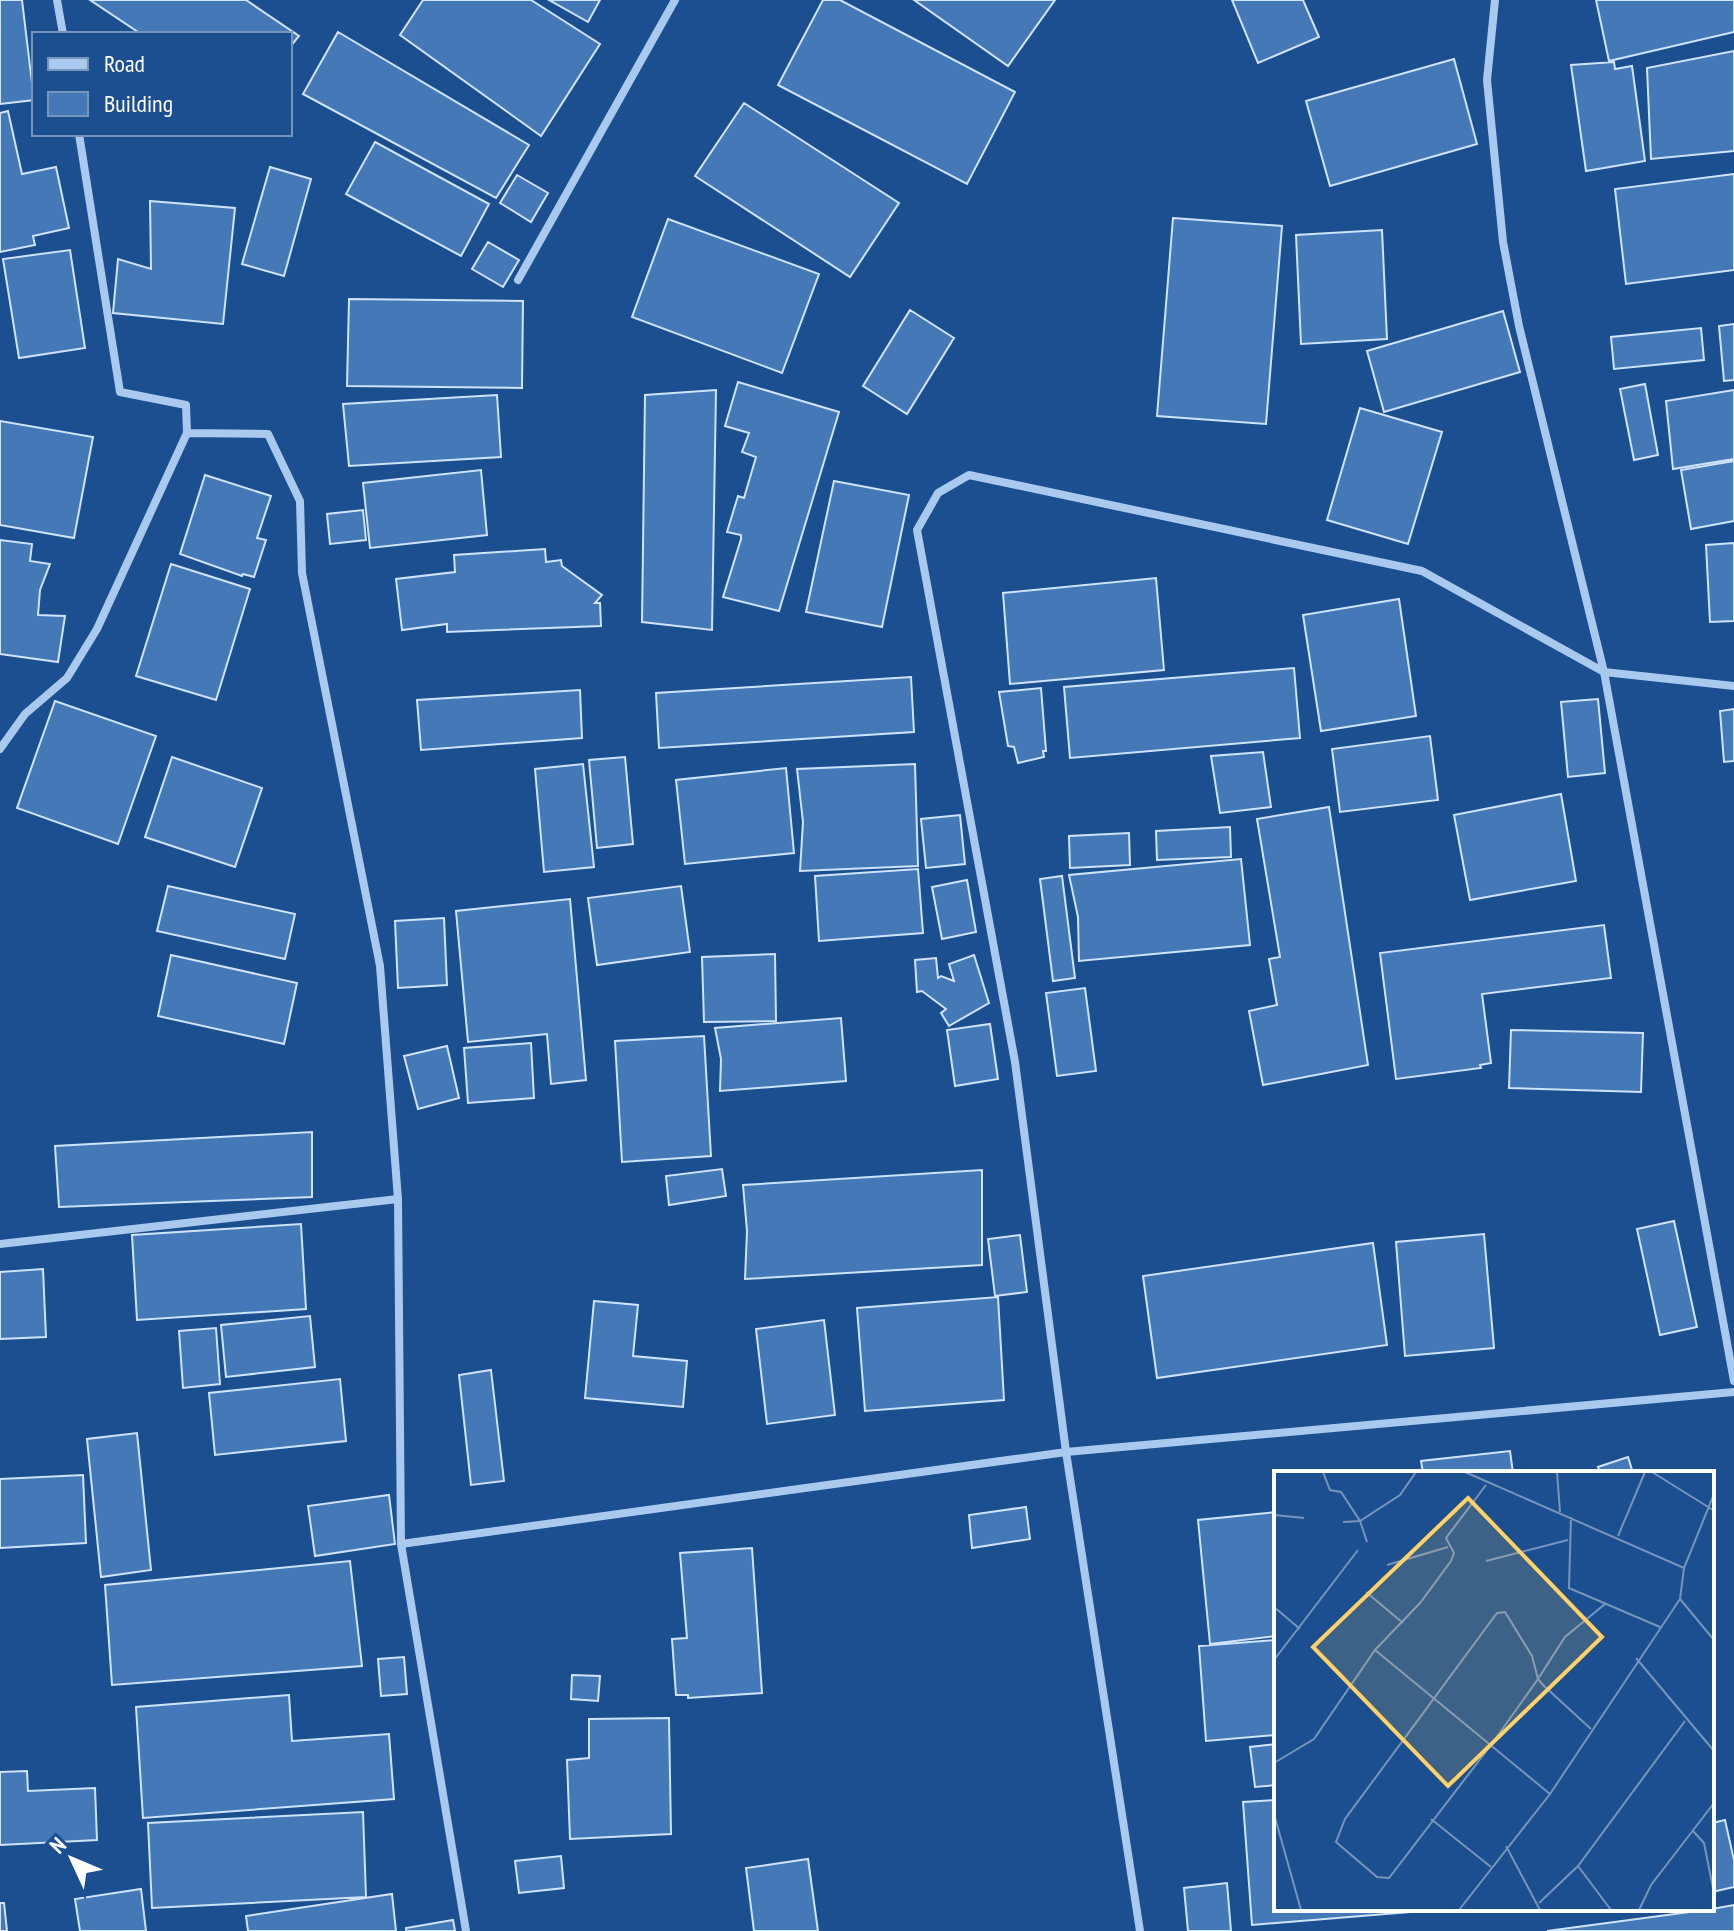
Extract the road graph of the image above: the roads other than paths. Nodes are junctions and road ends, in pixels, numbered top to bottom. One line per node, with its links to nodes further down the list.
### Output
1 (57, 0): 4 (street)
2 (675, 0): 6 (street)
3 (1495, 0): 8 (street)
4 (63, 32)
5 (79, 136): 7 (street)
6 (518, 280)
7 (187, 433): 10 (street); 11 (street)
8 (1604, 672): 9 (street); 13 (street); 15 (street)
9 (1734, 686)
10 (0, 749)
11 (398, 1199): 12 (street); 16 (street)
12 (0, 1244)
13 (1734, 1381)
14 (1734, 1392): 15 (street)
15 (1066, 1452): 16 (street); 18 (street)
16 (401, 1544): 17 (street)
17 (466, 1931)
18 (1140, 1931)

